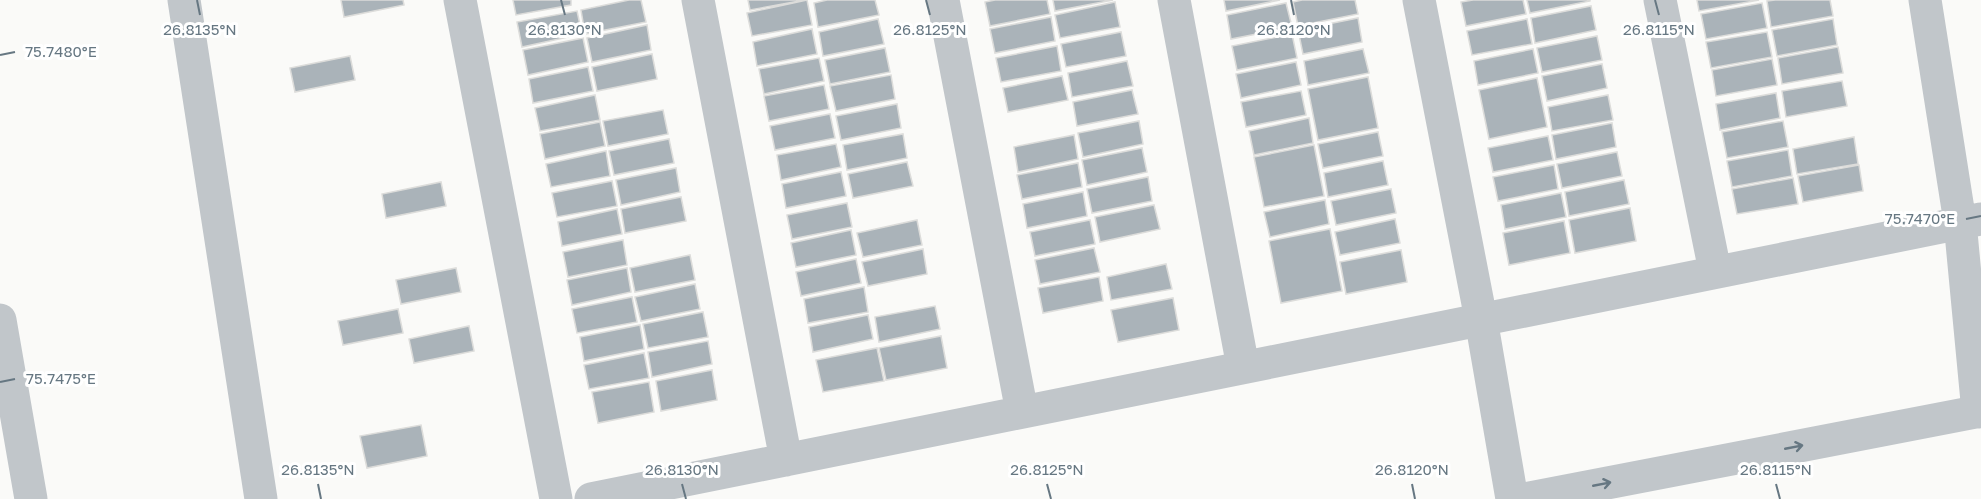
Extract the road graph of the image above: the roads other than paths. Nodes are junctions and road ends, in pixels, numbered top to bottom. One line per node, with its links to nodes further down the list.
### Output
1 (184, 0): 18 (street)
2 (460, 0): 19 (street)
3 (698, 0): 16 (street)
4 (944, 0): 14 (street)
5 (1174, 0): 13 (street)
6 (1419, 0): 11 (street)
7 (1660, 0): 10 (street)
8 (1925, 0): 9 (street)
9 (1971, 220): 10 (street); 15 (street)
10 (1715, 272): 11 (street)
11 (1481, 319): 13 (street); 21 (street)
12 (0, 320): 17 (street)
13 (1243, 367): 14 (street)
14 (1022, 412): 16 (street)
15 (1980, 412): 22 (street, one-way to 15)
16 (786, 460): 20 (street)
17 (31, 499)
18 (261, 499)
19 (556, 499)
20 (591, 499)
21 (1512, 499)
22 (1524, 499)

